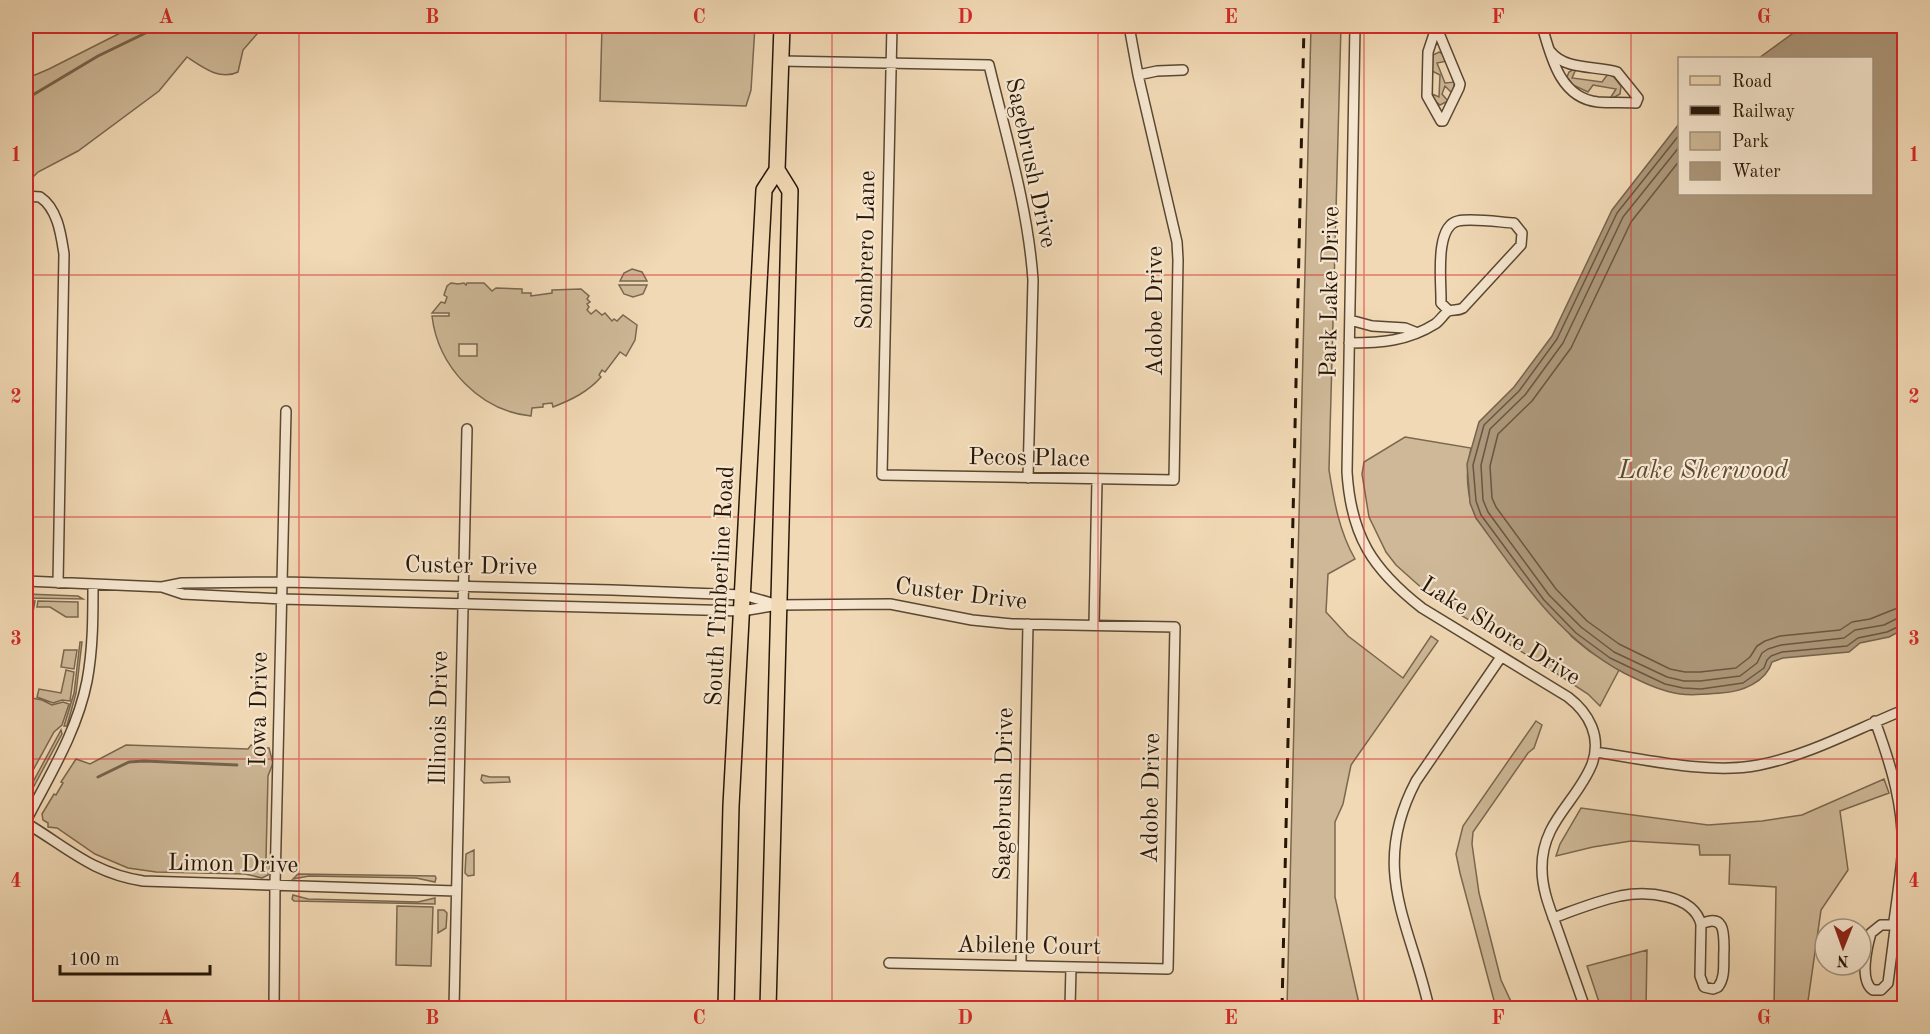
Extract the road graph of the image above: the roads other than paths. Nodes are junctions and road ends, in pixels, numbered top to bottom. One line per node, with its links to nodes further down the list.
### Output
1 (782, 26): 8 (main road, South Timberline Road)
2 (892, 26): 9 (street, Sombrero Lane)
3 (1130, 26): 11 (street, Adobe Drive)
4 (1355, 26): 15 (street, Park Lake Drive)
5 (1542, 26): 7 (street)
6 (1436, 27): 6 (street)
7 (1550, 51): 7 (street)
8 (781, 61): 9 (street, Sagebrush Drive); 12 (main road, South Timberline Road)
9 (891, 63): 20 (street, Sombrero Lane); 21 (street, Sagebrush Drive)
10 (1183, 70): 11 (street)
11 (1138, 75): 23 (street, Adobe Drive)
12 (777, 170): 31 (main road, South Timberline Road); 34 (main road, South Timberline Road)
13 (26, 196): 27 (street)
14 (1449, 310): 14 (street); 16 (street)
15 (1350, 320): 16 (street); 17 (street, Park Lake Drive)
16 (1415, 332): 17 (street)
17 (1349, 343): 24 (street, Park Lake Drive)
18 (286, 411): 26 (street, Iowa Drive)
19 (467, 429): 29 (street, Illinois Drive)
20 (882, 475): 21 (street, Pecos Place)
21 (1028, 478): 22 (street, Pecos Place)
22 (1097, 480): 23 (street, Pecos Place); 37 (street)
23 (1174, 480)
24 (1370, 554): 39 (street, Lake Shore Drive)
25 (26, 581): 27 (street, Custer Drive)
26 (283, 582): 29 (street, Custer Drive); 30 (street, Custer Drive); 32 (street, Iowa Drive)
27 (58, 583): 28 (street, Custer Drive)
28 (93, 584): 30 (street, Custer Drive); 43 (street)
29 (462, 586): 31 (street, Custer Drive); 33 (street, Illinois Drive)
30 (162, 587): 32 (street, Custer Drive)
31 (742, 595): 34 (street, Custer Drive); 35 (main road, South Timberline Road)
32 (282, 598): 33 (street, Custer Drive); 44 (street, Iowa Drive)
33 (462, 602): 35 (street, Custer Drive); 45 (street, Illinois Drive)
34 (777, 605): 35 (street, Custer Drive); 36 (street, Custer Drive); 56 (main road, South Timberline Road)
35 (742, 611): 55 (main road, South Timberline Road)
36 (1028, 624): 37 (street, Custer Drive); 50 (street, Sagebrush Drive)
37 (1094, 626): 38 (street, Custer Drive)
38 (1176, 627): 52 (street, Adobe Drive)
39 (1501, 657): 42 (street, Lake Shore Drive); 58 (street)
40 (1905, 710): 41 (street)
41 (1875, 721): 42 (street); 48 (street)
42 (1595, 752): 46 (street)
43 (26, 822): 44 (street, Limon Drive)
44 (275, 885): 45 (street, Limon Drive); 53 (street, Iowa Drive)
45 (456, 891): 54 (street, Illinois Drive)
46 (1553, 918): 47 (street); 59 (street)
47 (1701, 924): 47 (street)
48 (1895, 925): 48 (street)
49 (889, 963): 50 (street, Abilene Court)
50 (1022, 966): 51 (street, Abilene Court)
51 (1071, 967): 52 (street, Abilene Court); 57 (street)
52 (1168, 969)
53 (274, 1008)
54 (453, 1008)
55 (726, 1008)
56 (768, 1008)
57 (1070, 1008)
58 (1429, 1008)
59 (1585, 1008)

